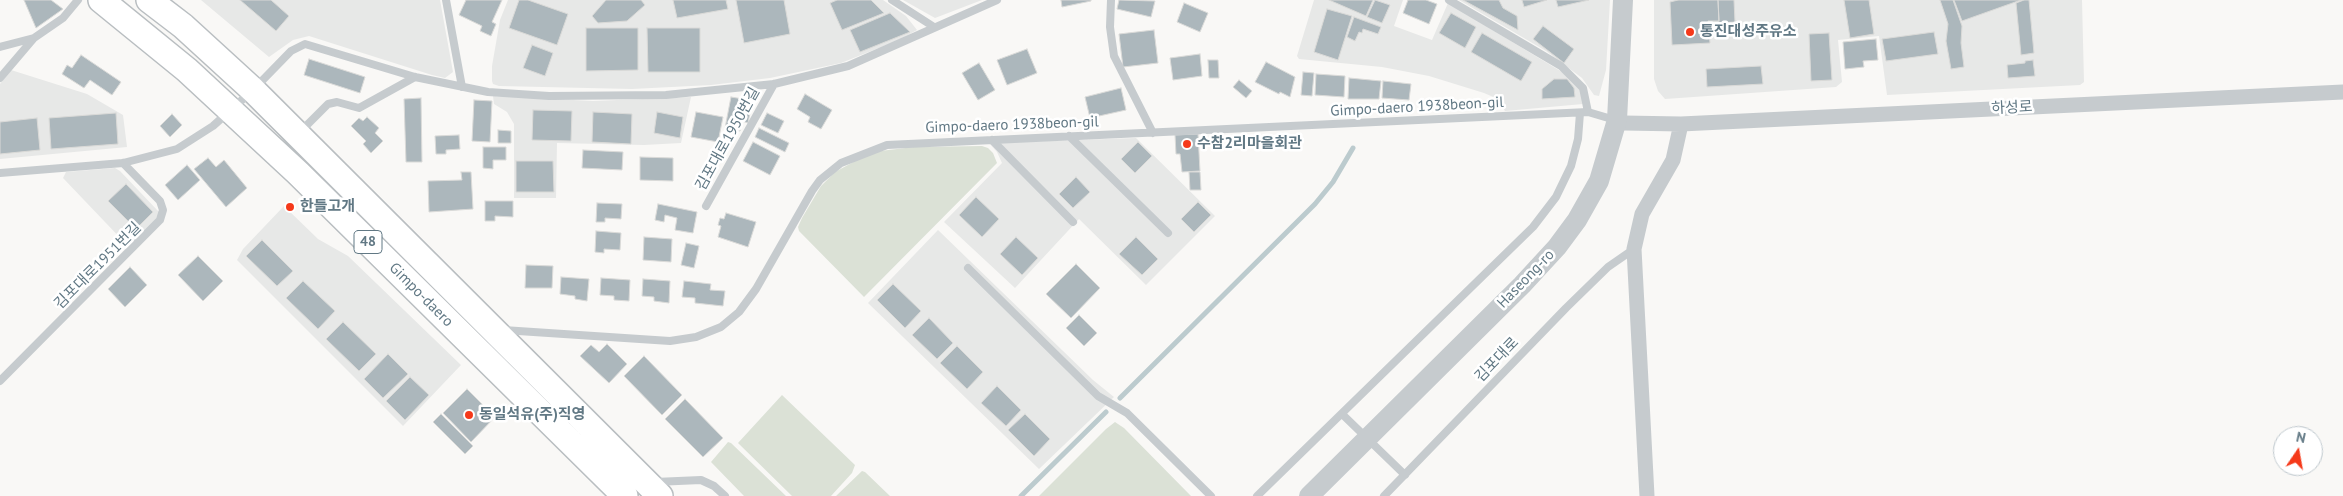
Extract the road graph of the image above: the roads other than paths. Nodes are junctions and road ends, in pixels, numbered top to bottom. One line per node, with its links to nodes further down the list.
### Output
1 (78, 0): 12 (lane)
2 (101, 0): 20 (main road, Gimpo-daero / 48)
3 (149, 0): 18 (main road, Gimpo-daero / 48)
4 (446, 0): 17 (lane)
5 (892, 0): 11 (lane)
6 (997, 0): 11 (lane)
7 (1112, 0): 24 (lane)
8 (1449, 0): 21 (lane)
9 (1623, 0): 22 (street, Haseong-ro)
10 (1632, 0): 22 (street, Haseong-ro)
11 (934, 27): 16 (lane)
12 (34, 38): 13 (lane); 15 (lane)
13 (0, 47)
14 (415, 77): 17 (lane); 18 (lane); 25 (lane)
15 (0, 78)
16 (774, 84): 17 (lane); 30 (lane, 김포대로1950번길)
17 (462, 87)
18 (253, 90): 20 (lane); 25 (main road, Gimpo-daero / 48)
19 (2343, 92): 23 (street, 하성로)
20 (232, 110): 28 (lane); 41 (main road, Gimpo-daero / 48)
21 (1584, 113): 22 (lane, Gimpo-daero 1938beon-gil); 24 (lane, Gimpo-daero 1938beon-gil); 37 (lane)
22 (1620, 121): 23 (street); 38 (street, Haseong-ro)
23 (1681, 124): 33 (street)
24 (1153, 133): 26 (lane, Gimpo-daero 1938beon-gil)
25 (297, 135): 35 (main road, Gimpo-daero / 48)
26 (1069, 136): 27 (lane, Gimpo-daero 1938beon-gil); 32 (lane)
27 (992, 140): 31 (lane); 35 (lane, Gimpo-daero 1938beon-gil)
28 (123, 163): 29 (lane); 36 (lane, 김포대로1951번길)
29 (0, 173)
30 (706, 206)
31 (1073, 222)
32 (1168, 234)
33 (1634, 249): 39 (lane, 김포대로); 48 (street)
34 (968, 268): 43 (lane)
35 (491, 330): 40 (main road, Gimpo-daero / 48)
36 (0, 382)
37 (1342, 414): 38 (lane); 44 (lane)
38 (1371, 442): 39 (lane); 45 (street, Haseong-ro); 46 (street, Haseong-ro)
39 (1405, 475): 47 (lane, 김포대로)
40 (653, 489): 42 (lane)
41 (619, 494)
42 (725, 496)
43 (1211, 496)
44 (1257, 496)
45 (1309, 496)
46 (1325, 496)
47 (1384, 496)
48 (1647, 496)

